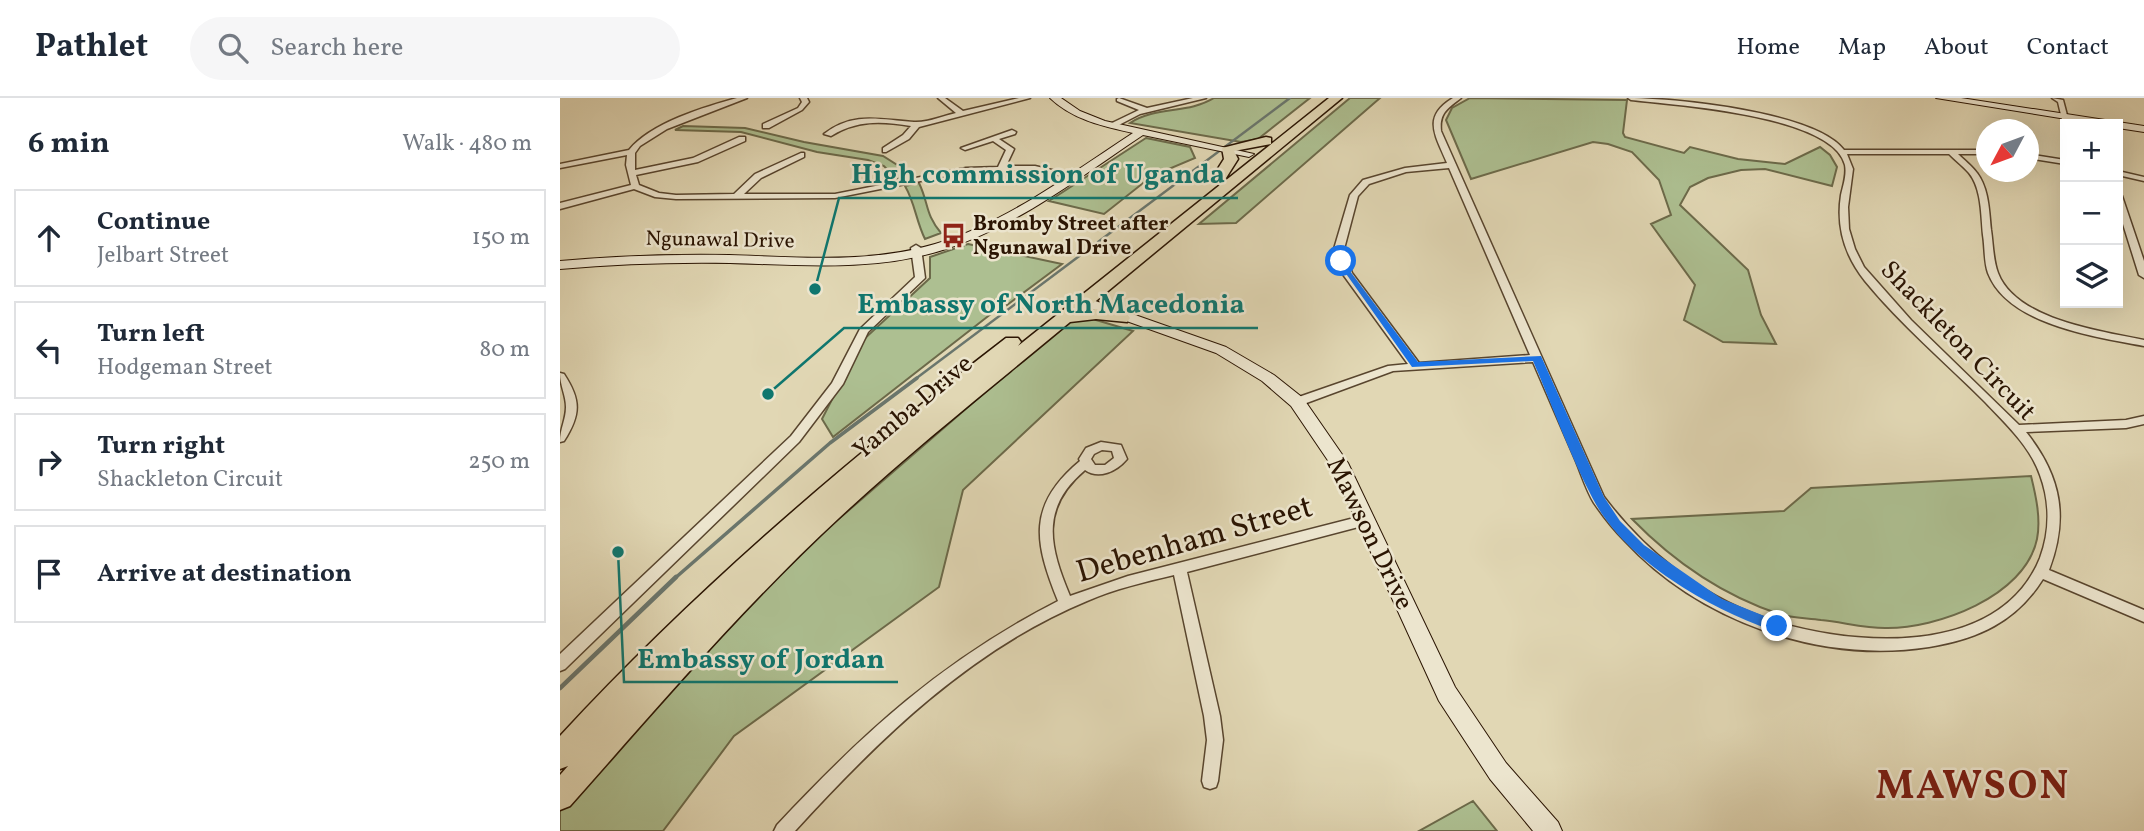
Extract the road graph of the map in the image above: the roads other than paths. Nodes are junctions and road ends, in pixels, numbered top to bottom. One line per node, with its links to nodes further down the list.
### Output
1 (744, 98): 13 (street)
2 (803, 98): 22 (street)
3 (941, 98): 18 (street)
4 (1027, 98): 18 (street)
5 (1055, 98): 24 (street)
6 (1203, 98): 17 (street)
7 (1320, 98): 32 (main road, Yamba Drive)
8 (1336, 98): 41 (main road, Yamba Drive)
9 (1458, 98): 44 (street, Shackleton Circuit)
10 (1632, 98): 15 (street)
11 (1941, 98): 19 (street)
12 (2055, 98): 19 (street)
13 (729, 99): 36 (street)
14 (1119, 100): 17 (street)
15 (1666, 100): 37 (street)
16 (874, 108): 20 (street)
17 (1146, 110): 24 (street)
18 (962, 114): 23 (street)
19 (2060, 116): 21 (street)
20 (868, 117): 23 (street); 29 (street)
21 (2081, 119)
22 (766, 125)
23 (916, 125): 35 (street)
24 (1115, 125): 27 (street)
25 (2123, 125): 26 (street)
26 (2144, 128)
27 (1142, 131): 34 (street); 49 (street, Ngunawal Drive)
28 (1012, 132): 30 (street)
29 (828, 134)
30 (993, 138): 33 (street); 46 (street)
31 (742, 139): 47 (street)
32 (1266, 141): 34 (main road); 41 (main road, Yamba Drive)
33 (965, 148)
34 (1224, 148): 41 (street); 50 (main road)
35 (886, 150)
36 (631, 152): 45 (street); 47 (street)
37 (1843, 152): 38 (street); 71 (street, Shackleton Circuit)
38 (1951, 152): 39 (street); 65 (street)
39 (1976, 152)
40 (801, 155): 54 (street)
41 (1252, 156): 50 (main road, Yamba Drive); 59 (main road, Yamba Drive)
42 (2039, 158): 43 (street)
43 (2060, 161)
44 (1452, 165): 66 (street, Shackleton Circuit); 67 (street)
45 (560, 166)
46 (1002, 169): 49 (street); 52 (street)
47 (632, 173): 53 (street)
48 (2123, 174): 51 (street)
49 (1073, 176): 57 (street, Ngunawal Drive)
50 (1219, 178): 61 (main road, Yamba Drive)
51 (2144, 179)
52 (908, 181): 54 (street)
53 (635, 186): 54 (street); 55 (street)
54 (736, 197)
55 (560, 206)
56 (2123, 211): 60 (street)
57 (916, 251): 58 (street, Ngunawal Drive); 79 (street)
58 (560, 265)
59 (1123, 270): 61 (main road, Yamba Drive); 62 (main road)
60 (2144, 275)
61 (1072, 305): 62 (street, Mawson Drive); 63 (main road); 80 (main road, Yamba Drive); 82 (main road, Yamba Drive)
62 (1104, 307): 64 (street, Mawson Drive)
63 (1121, 318): 64 (street, Mawson Drive)
64 (1147, 323): 69 (street, Mawson Drive)
65 (2144, 343)
66 (1537, 358): 67 (street); 76 (street, Shackleton Circuit)
67 (1415, 365): 69 (street)
68 (560, 376): 72 (street)
69 (1297, 402): 74 (street, Mawson Drive)
70 (2144, 420): 71 (street)
71 (2017, 429): 76 (street, Shackleton Circuit)
72 (560, 438)
73 (1085, 463): 77 (street)
74 (1366, 520): 75 (street, Debenham Street); 83 (street, Mawson Drive)
75 (1179, 568): 77 (street, Debenham Street); 81 (street)
76 (2043, 573): 78 (street)
77 (1066, 604): 84 (street, Debenham Street)
78 (2144, 616)
79 (560, 664)
80 (560, 756)
81 (1210, 781)
82 (560, 796)
83 (1532, 811): 85 (street, Mawson Drive); 86 (street, Mawson Drive)
84 (783, 831)
85 (1549, 831)
86 (1555, 831)

